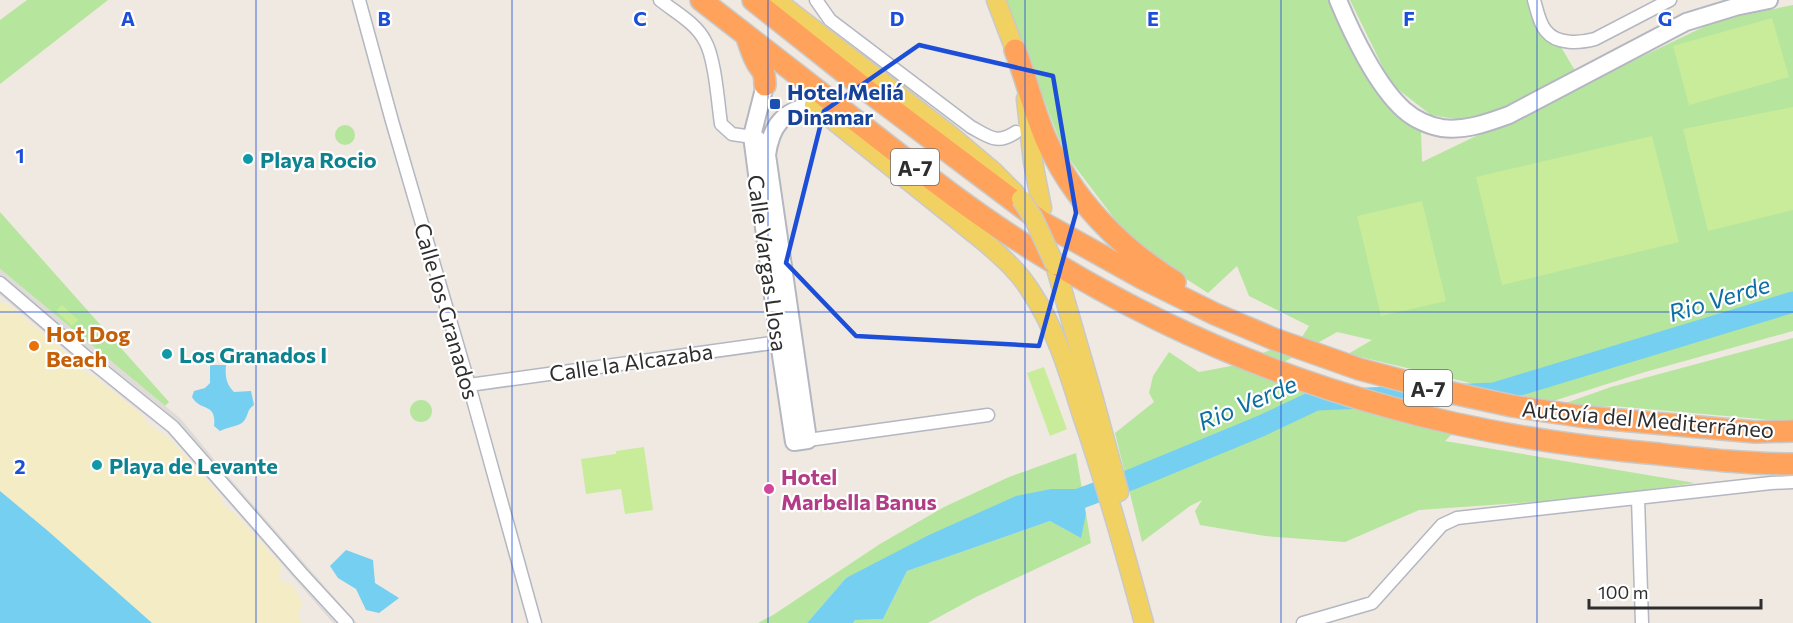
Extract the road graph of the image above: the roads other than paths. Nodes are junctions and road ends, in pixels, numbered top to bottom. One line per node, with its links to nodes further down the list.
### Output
1 (359, 0): 26 (street, Calle los Granados)
2 (660, 0): 17 (street)
3 (701, 0): 12 (highway, Autovía del Mediterráneo / A-7)
4 (753, 0): 21 (highway, Autovía del Mediterráneo / A-7)
5 (776, 0): 21 (main road)
6 (996, 0): 13 (main road)
7 (1338, 0): 10 (street)
8 (1534, 0): 9 (street)
9 (1670, 0)
10 (1769, 0)
11 (819, 1): 16 (street)
12 (746, 35): 14 (highway); 15 (highway, Autovía del Mediterráneo / A-7)
13 (1015, 50): 22 (main road); 24 (highway)
14 (765, 85): 17 (street, Calle Vargas Llosa)
15 (829, 105): 18 (highway); 19 (street, Calle Vargas Llosa); 31 (highway, Autovía del Mediterráneo / A-7)
16 (1016, 132)
17 (752, 136): 19 (street); 20 (street, Calle Vargas Llosa)
18 (858, 138): 29 (main road)
19 (769, 140): 20 (street, Calle Vargas Llosa)
20 (765, 187): 25 (street, Calle Vargas Llosa)
21 (1015, 198): 22 (main road, bridge); 24 (highway, Autovía del Mediterráneo / A-7)
22 (1055, 265): 29 (main road)
23 (0, 283): 35 (street)
24 (1215, 314): 28 (highway, Autovía del Mediterráneo / A-7)
25 (786, 341): 26 (street, Calle la Alcazaba); 30 (street, Calle Vargas Llosa)
26 (469, 385): 36 (street, Calle los Granados)
27 (987, 415): 30 (street)
28 (1793, 431)
29 (1096, 433): 34 (main road)
30 (801, 441)
31 (1793, 464)
32 (1793, 482): 33 (street)
33 (1638, 498): 39 (street); 40 (street)
34 (1131, 557): 37 (main road); 38 (main road)
35 (347, 623)
36 (535, 623)
37 (1144, 623)
38 (1156, 623)
39 (1302, 623)
40 (1642, 623)

